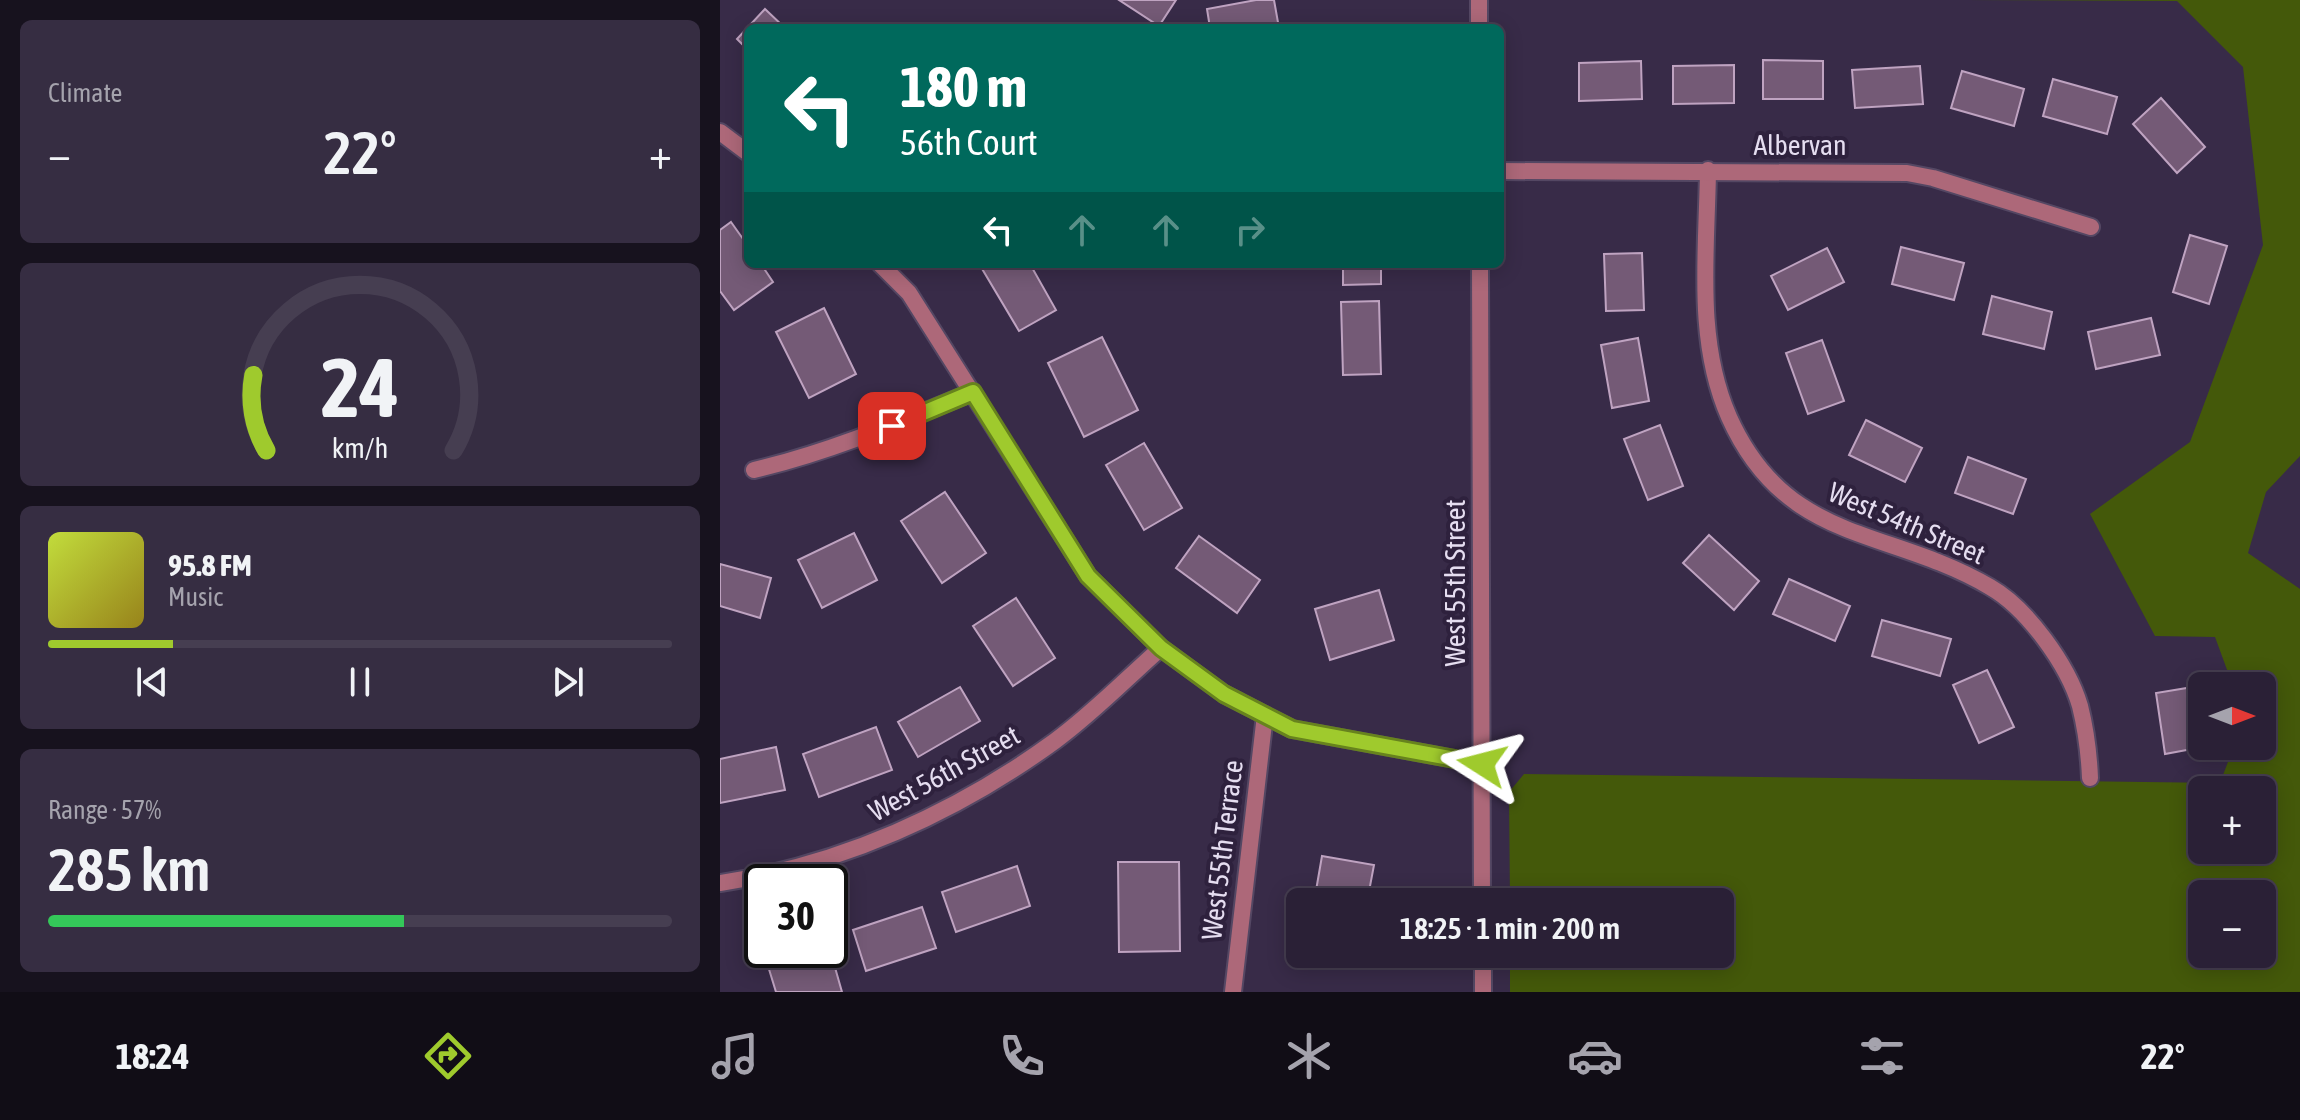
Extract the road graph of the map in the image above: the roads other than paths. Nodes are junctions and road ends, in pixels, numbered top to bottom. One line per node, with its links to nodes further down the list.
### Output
1 (1479, 0): 2 (street)
2 (1479, 24)
3 (720, 132): 4 (street)
4 (744, 150)
5 (1708, 170): 6 (street, Albervan); 7 (street, Albervan); 15 (street, West 54th Street)
6 (1504, 171)
7 (2091, 227)
8 (884, 268): 10 (street)
9 (1480, 268): 14 (street, West 55th Street)
10 (973, 392): 11 (street); 12 (street)
11 (754, 470)
12 (1161, 648): 13 (street); 16 (street, West 56th Street)
13 (1265, 715): 14 (street); 19 (street, West 55th Terrace)
14 (1482, 764): 17 (street, West 55th Street)
15 (2090, 778)
16 (720, 883)
17 (1482, 888)
18 (1483, 968): 20 (street)
19 (1233, 992)
20 (1483, 992)

